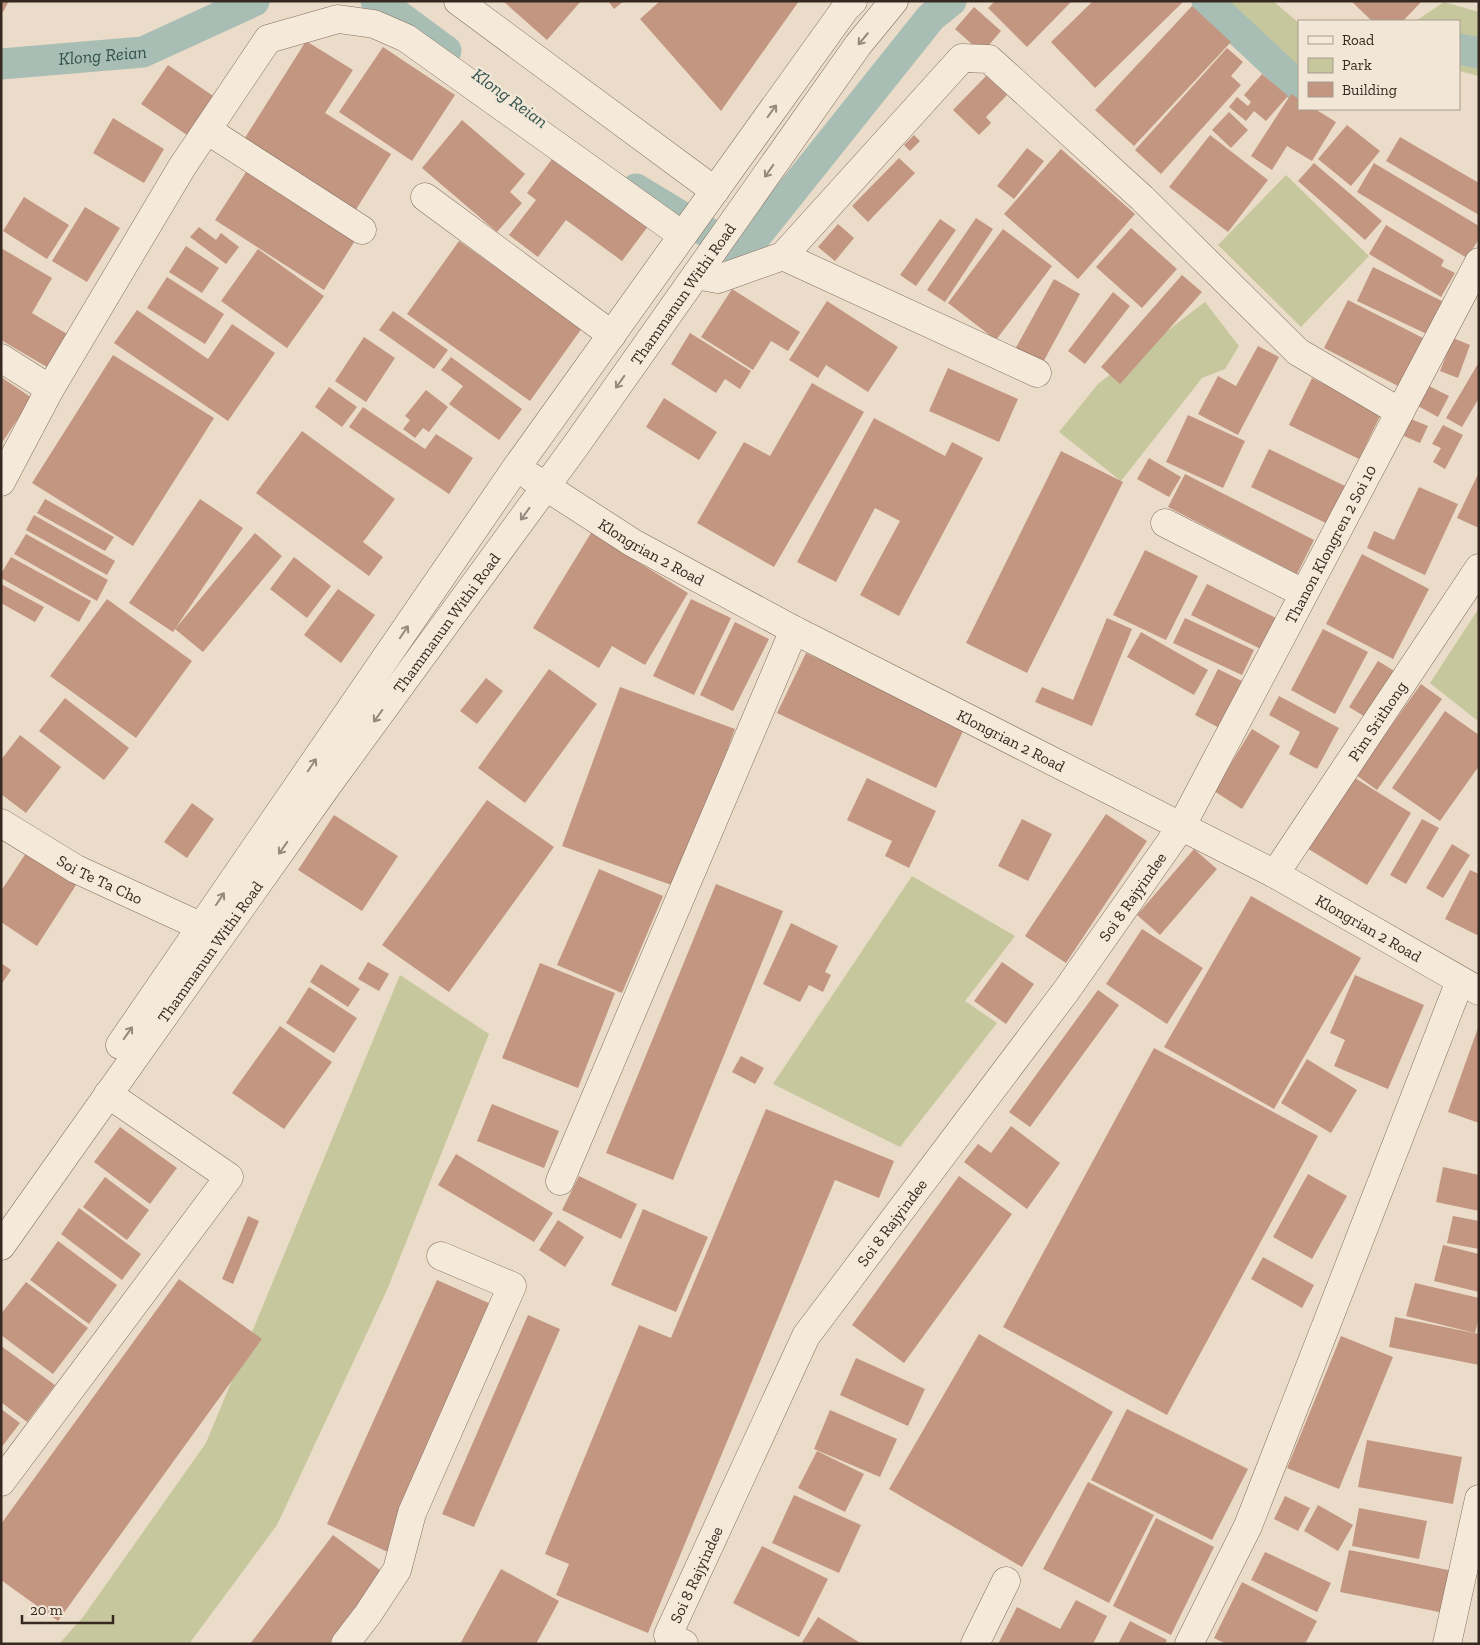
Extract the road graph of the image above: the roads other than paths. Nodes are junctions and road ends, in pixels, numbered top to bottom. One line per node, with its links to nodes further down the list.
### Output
1 (458, 1): 5 (street)
2 (853, 1): 5 (street, Thammanun Withi Road, one-way to 2)
3 (894, 1): 11 (street, Thammanun Withi Road, one-way to 11)
4 (207, 130): 7 (street); 8 (street); 15 (street)
5 (714, 192): 8 (street, Thammanun Withi Road)
6 (425, 197): 12 (street)
7 (362, 230)
8 (682, 235): 12 (street, Thammanun Withi Road)
9 (783, 256): 11 (street); 14 (street); 16 (street)
10 (1479, 262): 16 (street, Thanon Klongren 2 Soi 10)
11 (702, 266): 19 (street, Thammanun Withi Road, one-way to 19)
12 (612, 335): 17 (street, Thammanun Withi Road)
13 (1, 358): 15 (street)
14 (1037, 373)
15 (50, 389): 18 (street)
16 (1400, 412): 22 (street, Thanon Klongren 2 Soi 10)
17 (516, 468): 19 (street, Klongrian 2 Road); 27 (street, Thammanun Withi Road, one-way to 17)
18 (1, 482)
19 (545, 487): 23 (street, Klongrian 2 Road); 29 (street, Thammanun Withi Road, one-way to 29)
20 (1164, 523): 22 (street)
21 (1479, 568): 26 (street, Pim Srithong)
22 (1303, 593): 25 (street, Thanon Klongren 2 Soi 10)
23 (794, 630): 25 (street, Klongrian 2 Road); 30 (street)
24 (1, 823): 27 (street, Soi Te Ta Cho)
25 (1180, 827): 26 (street, Klongrian 2 Road); 38 (street, Soi 8 Rajyindee)
26 (1276, 874): 28 (street, Klongrian 2 Road)
27 (202, 926): 31 (street, Thammanun Withi Road, one-way to 27)
28 (1469, 986): 40 (street)
29 (108, 1094): 32 (street, Thammanun Withi Road); 34 (street)
30 (560, 1182)
31 (1, 1218)
32 (1, 1246)
33 (441, 1256): 37 (street)
34 (1, 1482)
35 (1479, 1499): 41 (street)
36 (1006, 1581): 39 (street)
37 (345, 1644)
38 (684, 1644)
39 (975, 1644)
40 (1189, 1644)
41 (1447, 1644)

